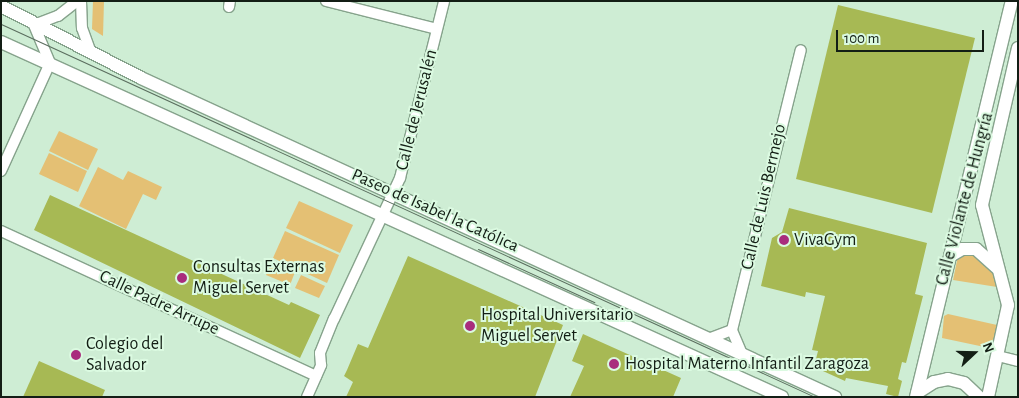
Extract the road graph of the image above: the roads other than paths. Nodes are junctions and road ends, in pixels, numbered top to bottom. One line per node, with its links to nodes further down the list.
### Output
1 (77, 1): 7 (street)
2 (81, 1): 12 (street)
3 (326, 1): 8 (street)
4 (444, 1): 8 (street, Calle de Jerusalén)
5 (1012, 1): 14 (main road, Calle Violante de Hungría)
6 (1, 6): 7 (main road, Paseo de Isabel la Católica)
7 (34, 25): 12 (main road, Paseo de Isabel la Católica); 13 (street)
8 (437, 29): 16 (street, Calle de Jerusalén)
9 (1, 42): 13 (main road, Paseo de Isabel la Católica)
10 (1018, 48): 17 (main road, Calle Violante de Hungría)
11 (802, 50): 22 (street, Calle de Luis Bermejo)
12 (91, 53): 16 (main road, Paseo de Isabel la Católica)
13 (50, 63): 15 (street); 18 (main road, Paseo de Isabel la Católica)
14 (976, 150): 17 (main road); 20 (main road, Calle Violante de Hungría)
15 (1, 171)
16 (393, 194): 18 (street, Calle de Jerusalén); 23 (main road, Paseo de Isabel la Católica)
17 (982, 214): 21 (main road, Calle Violante de Hungría)
18 (384, 216): 27 (street, Calle de Jerusalén); 30 (main road, Paseo de Isabel la Católica)
19 (1, 231): 27 (street, Calle Padre Arrupe)
20 (950, 256): 21 (main road); 28 (main road, Calle Violante de Hungría)
21 (999, 267): 25 (main road, Calle Violante de Hungría)
22 (732, 330): 23 (street); 24 (street)
23 (711, 338): 24 (main road, Paseo de Isabel la Católica)
24 (742, 354): 31 (main road, Paseo de Isabel la Católica)
25 (998, 356): 26 (street); 33 (main road, Calle Violante de Hungría)
26 (1018, 361)
27 (316, 376): 29 (street, Calle de Jerusalén)
28 (917, 395): 32 (main road)
29 (307, 397)
30 (782, 397)
31 (835, 397)
32 (979, 397)
33 (988, 397)

